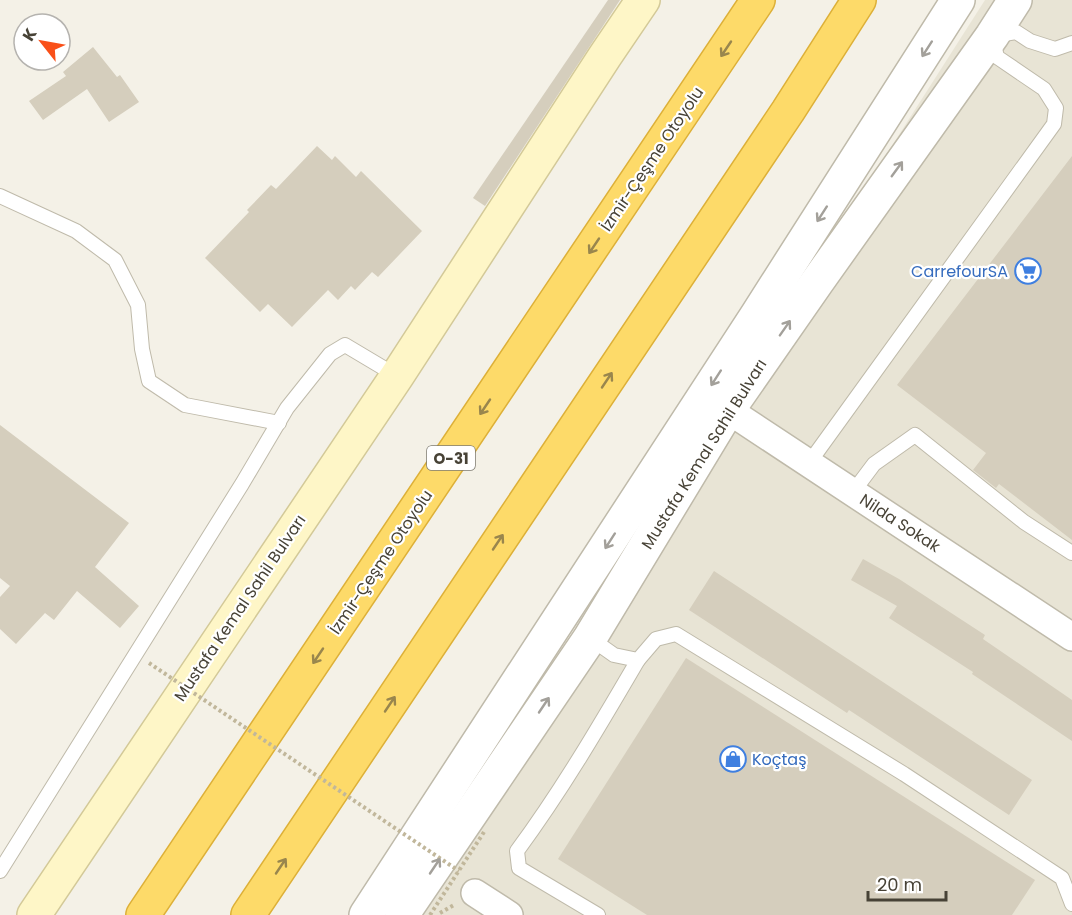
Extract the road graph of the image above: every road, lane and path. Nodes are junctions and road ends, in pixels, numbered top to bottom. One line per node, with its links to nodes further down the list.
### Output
1 (643, 0): 9 (main road, Mustafa Kemal Sahil Bulvarı)
2 (758, 0): 25 (highway, İzmir-Çeşme Otoyolu / O-31, one-way to 25)
3 (860, 0): 26 (highway, one-way to 3)
4 (958, 0): 27 (street, Mustafa Kemal Sahil Bulvarı, one-way to 27)
5 (1015, 0): 6 (street, Mustafa Kemal Sahil Bulvarı)
6 (992, 36): 7 (lane); 10 (street, Mustafa Kemal Sahil Bulvarı, one-way to 6); 12 (lane)
7 (1072, 43)
8 (0, 196): 11 (lane)
9 (397, 376): 11 (lane); 24 (main road, Mustafa Kemal Sahil Bulvarı)
10 (728, 410): 12 (street, Nilda Sokak); 16 (street, Mustafa Kemal Sahil Bulvarı)
11 (279, 423): 20 (lane)
12 (809, 463): 13 (street, Nilda Sokak)
13 (852, 492): 14 (lane); 15 (street, Nilda Sokak)
14 (1072, 553)
15 (1072, 637)
16 (590, 638): 17 (lane); 28 (street, Mustafa Kemal Sahil Bulvarı, one-way to 16)
17 (638, 660): 23 (lane); 31 (lane)
18 (149, 663): 21 (path, bridge)
19 (484, 832): 21 (path, bridge)
20 (0, 871)
21 (459, 871): 29 (path, bridge)
22 (475, 893): 30 (street)
23 (1072, 904)
24 (34, 915)
25 (143, 915)
26 (248, 915)
27 (366, 915)
28 (402, 915)
29 (430, 915)
30 (509, 915)
31 (598, 915)

